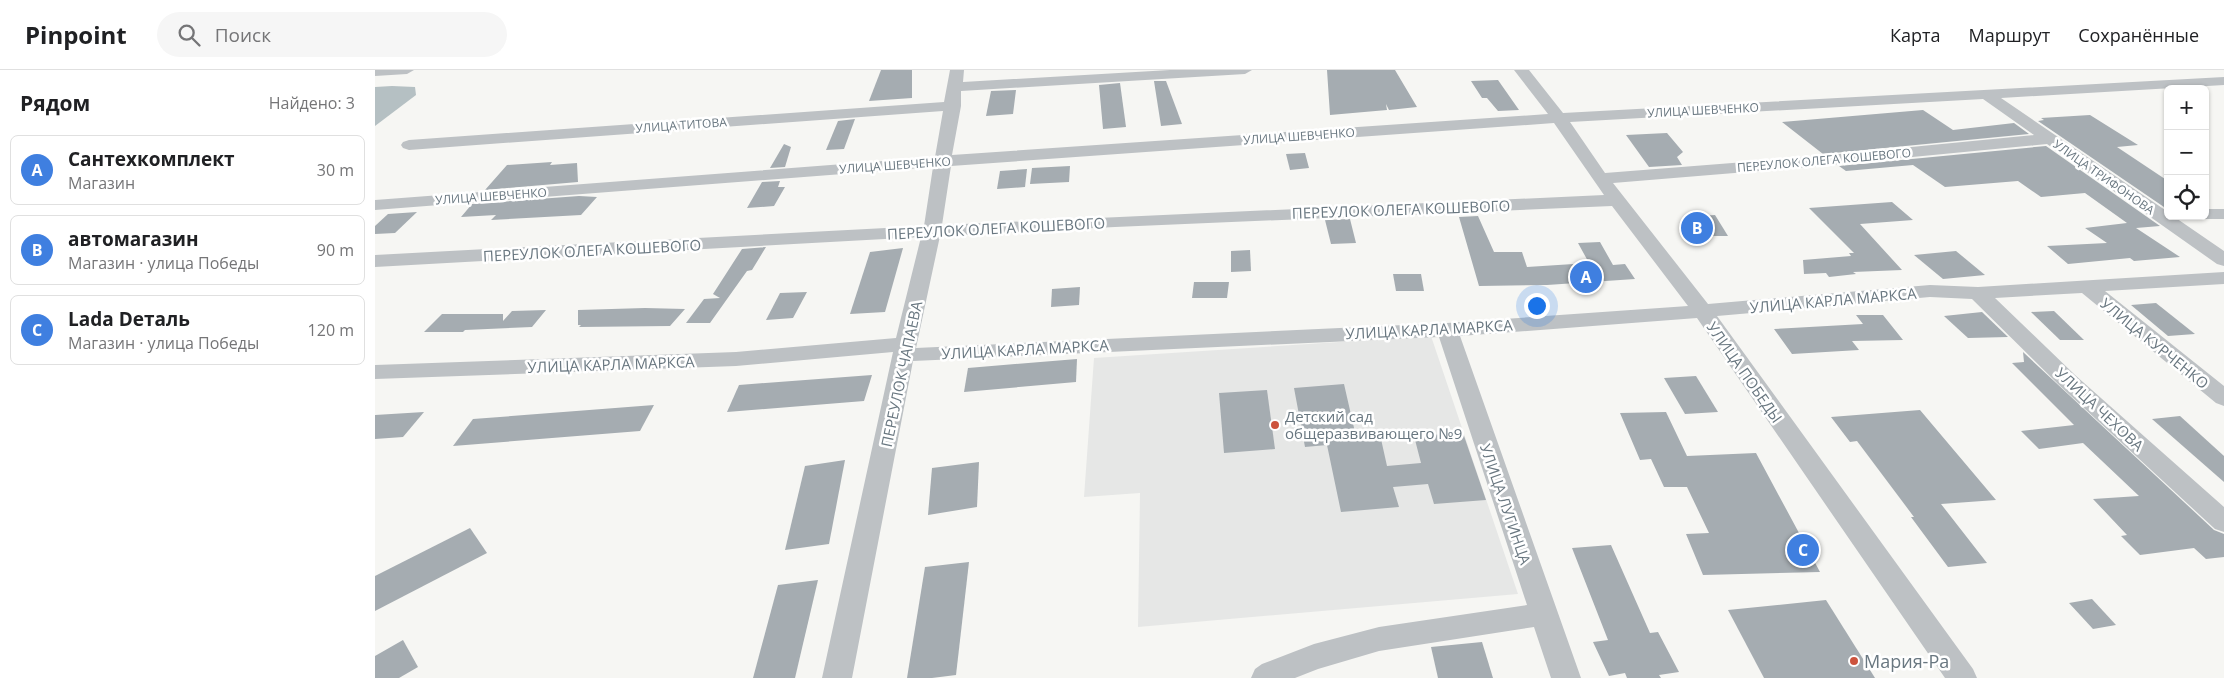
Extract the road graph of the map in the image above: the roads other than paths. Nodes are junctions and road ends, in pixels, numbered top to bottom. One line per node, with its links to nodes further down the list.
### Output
1 (407, 70): 5 (street)
2 (1245, 70): 7 (street, УЛИЦА ТИТОВА)
3 (1521, 70): 9 (street, УЛИЦА ПОБЕДЫ)
4 (2193, 70): 6 (street)
5 (375, 72)
6 (2221, 83): 8 (street, УЛИЦА ШЕВЧЕНКО)
7 (955, 88): 11 (street, УЛИЦА ТИТОВА); 12 (street, ПЕРЕУЛОК ЧАПАЕВА)
8 (1984, 93): 9 (street, УЛИЦА ШЕВЧЕНКО); 10 (street, УЛИЦА ТРИФОНОВА)
9 (1559, 118): 12 (street, УЛИЦА ШЕВЧЕНКО); 13 (street, УЛИЦА ПОБЕДЫ)
10 (2048, 139): 13 (street, ПЕРЕУЛОК ОЛЕГА КОШЕВОГО); 18 (street, УЛИЦА ТРИФОНОВА)
11 (409, 145)
12 (944, 161): 15 (street, УЛИЦА ШЕВЧЕНКО); 19 (street, ПЕРЕУЛОК ЧАПАЕВА)
13 (1600, 179): 14 (street, УЛИЦА ПОБЕДЫ)
14 (1618, 200): 19 (street, ПЕРЕУЛОК ОЛЕГА КОШЕВОГО); 25 (street, УЛИЦА ПОБЕДЫ)
15 (375, 205)
16 (2224, 214): 17 (street)
17 (2209, 216)
18 (2163, 218): 20 (street, УЛИЦА ТРИФОНОВА)
19 (932, 231): 21 (street, ПЕРЕУЛОК ОЛЕГА КОШЕВОГО); 27 (street, ПЕРЕУЛОК ЧАПАЕВА)
20 (2224, 260)
21 (375, 261)
22 (2224, 278): 23 (street, УЛИЦА КАРЛА МАРКСА)
23 (2087, 287): 24 (street, УЛИЦА КАРЛА МАРКСА); 29 (street, УЛИЦА КУРЧЕНКО)
24 (1977, 293): 25 (street, УЛИЦА КАРЛА МАРКСА); 30 (street, УЛИЦА ЧЕХОВА)
25 (1702, 311): 26 (street, УЛИЦА КАРЛА МАРКСА); 35 (street, УЛИЦА ПОБЕДЫ)
26 (1447, 330): 27 (street, УЛИЦА КАРЛА МАРКСА); 31 (street, УЛИЦА ЛУГИНЦА)
27 (905, 349): 28 (street, УЛИЦА КАРЛА МАРКСА); 32 (street, ПЕРЕУЛОК ЧАПАЕВА)
28 (375, 372)
29 (2224, 398)
30 (2224, 522)
31 (1543, 614): 33 (street); 34 (street, УЛИЦА ЛУГИНЦА)
32 (837, 678)
33 (1266, 678)
34 (1566, 678)
35 (1962, 678)

